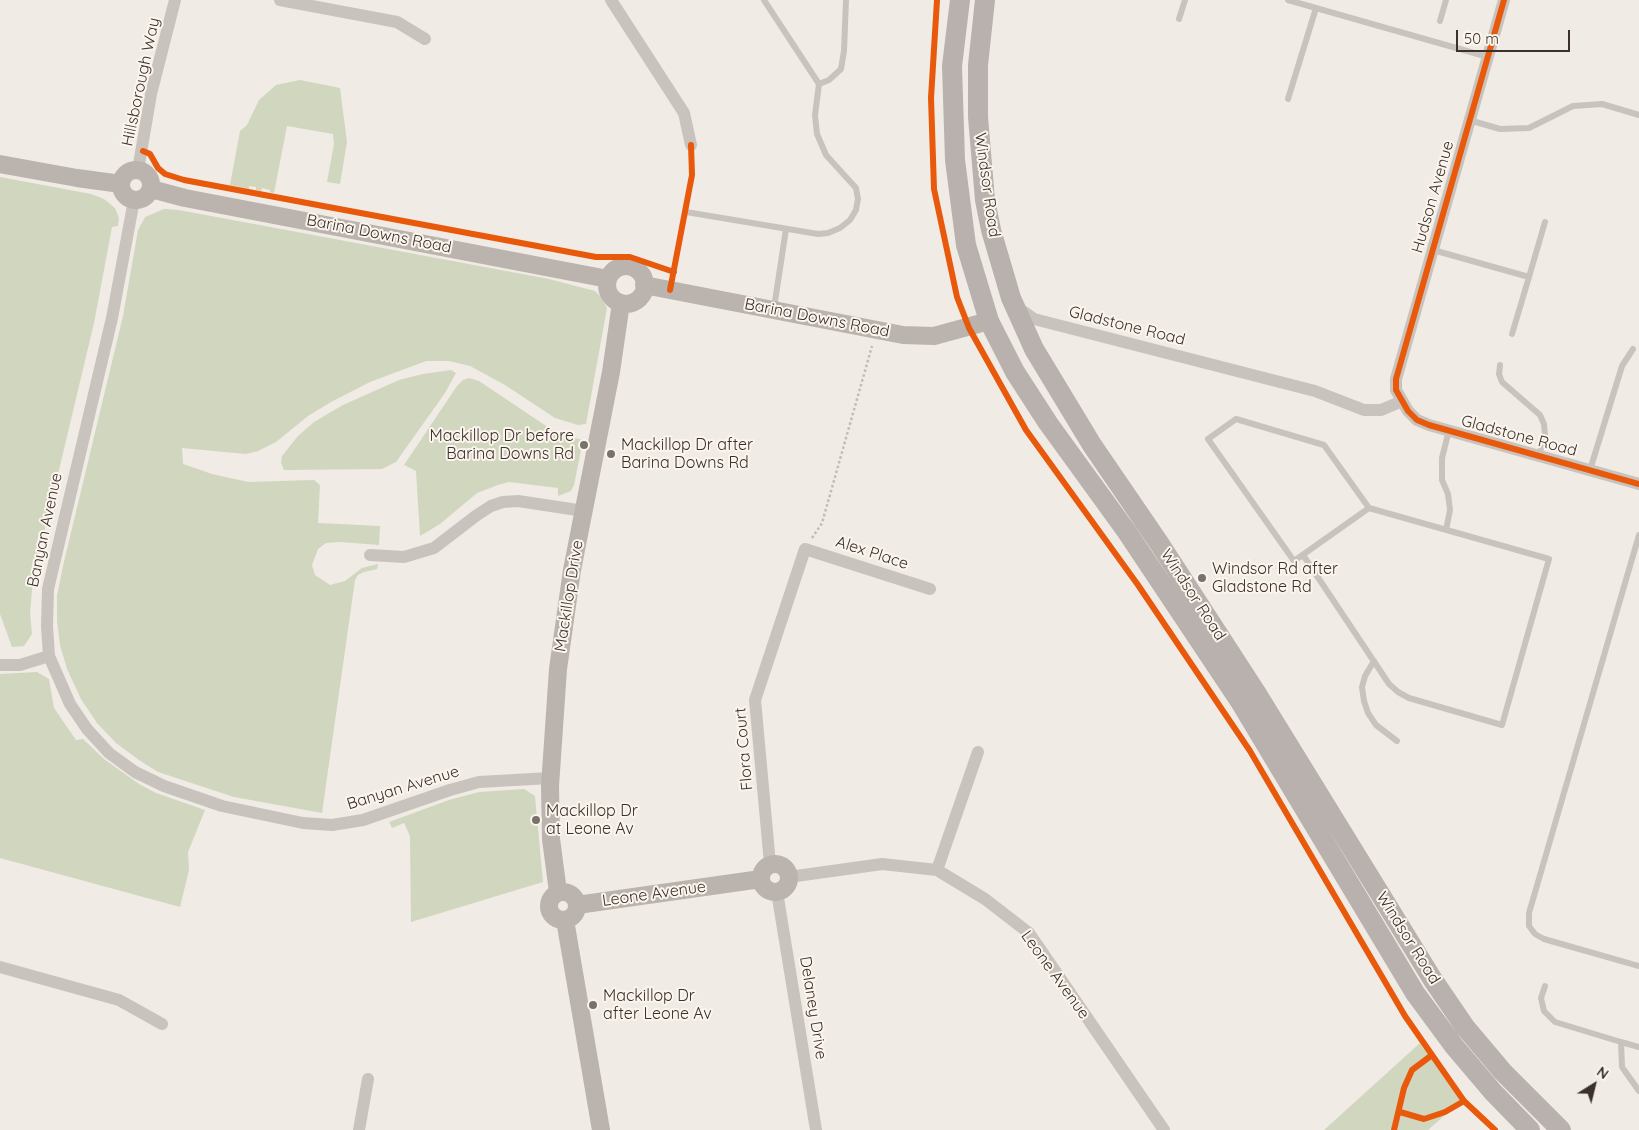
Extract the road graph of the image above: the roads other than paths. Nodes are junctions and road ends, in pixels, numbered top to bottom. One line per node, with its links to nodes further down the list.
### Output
1 (175, 0): 23 (street, Hillsborough Way)
2 (280, 0): 15 (street)
3 (611, 0): 21 (street)
4 (764, 0): 17 (lane)
5 (846, 0): 17 (lane)
6 (960, 0): 38 (main road, Windsor Road)
7 (985, 0): 30 (main road, Windsor Road)
8 (1185, 0): 13 (lane)
9 (1288, 0): 12 (lane)
10 (1446, 0): 14 (lane)
11 (1504, 0): 16 (street, Hudson Avenue)
12 (1316, 8): 16 (lane); 18 (lane)
13 (1179, 19)
14 (1440, 21)
15 (425, 39)
16 (1488, 57): 20 (street, Hudson Avenue)
17 (819, 84): 29 (lane)
18 (1288, 99)
19 (1639, 115): 20 (lane)
20 (1470, 120): 31 (street, Hudson Avenue)
21 (691, 145)
22 (0, 164): 24 (main road)
23 (138, 170): 24 (main road); 25 (main road)
24 (121, 184): 26 (main road)
25 (151, 189): 26 (main road); 33 (main road, Barina Downs Road)
26 (134, 200): 55 (street, Banyan Avenue)
27 (686, 212): 29 (lane)
28 (1545, 222): 32 (lane)
29 (786, 229): 37 (lane)
30 (991, 230): 35 (main road, Windsor Road); 38 (main road)
31 (1433, 250): 32 (lane); 42 (street, Hudson Avenue)
32 (1529, 277): 39 (lane)
33 (608, 279): 34 (main road); 36 (main road)
34 (644, 285): 36 (main road); 37 (main road, Barina Downs Road)
35 (1011, 298): 42 (street, Gladstone Road); 81 (main road, Windsor Road)
36 (622, 303): 48 (main road, Mackillop Drive)
37 (774, 309): 38 (main road, Barina Downs Road)
38 (989, 321): 80 (main road, Windsor Road)
39 (1512, 334)
40 (1633, 348): 45 (lane)
41 (1500, 365): 44 (lane)
42 (1400, 402): 43 (street, Gladstone Road)
43 (1449, 430): 44 (street, Gladstone Road); 49 (lane)
44 (1539, 455): 45 (street, Gladstone Road)
45 (1590, 470): 46 (street, Gladstone Road)
46 (1639, 484)
47 (1369, 508): 49 (lane); 53 (lane); 53 (lane)
48 (584, 511): 52 (street); 60 (main road, Mackillop Drive)
49 (1446, 530): 56 (lane)
50 (1639, 535): 68 (lane)
51 (805, 549): 54 (street, Alex Place); 62 (street, Flora Court)
52 (370, 555)
53 (1303, 555): 56 (lane)
54 (930, 589)
55 (49, 656): 57 (street); 60 (street, Banyan Avenue)
56 (1374, 661): 58 (lane)
57 (0, 665)
58 (1397, 741)
59 (978, 752): 61 (street)
60 (550, 778): 64 (main road, Mackillop Drive)
61 (937, 870): 63 (street, Leone Avenue); 79 (street, Leone Avenue)
62 (766, 872): 63 (main road); 65 (main road); 66 (main road, Leone Avenue)
63 (789, 877): 65 (main road)
64 (558, 892): 66 (main road); 67 (main road)
65 (777, 892): 78 (street, Delaney Drive)
66 (577, 905): 67 (main road)
67 (565, 920): 77 (main road)
68 (1639, 966)
69 (0, 967): 71 (street)
70 (1544, 986): 72 (lane)
71 (162, 1024)
72 (1621, 1042): 73 (lane); 75 (lane)
73 (1639, 1047)
74 (368, 1079): 76 (street)
75 (1639, 1091)
76 (359, 1130)
77 (601, 1130)
78 (816, 1130)
79 (1164, 1130)
80 (1530, 1130)
81 (1561, 1130)

